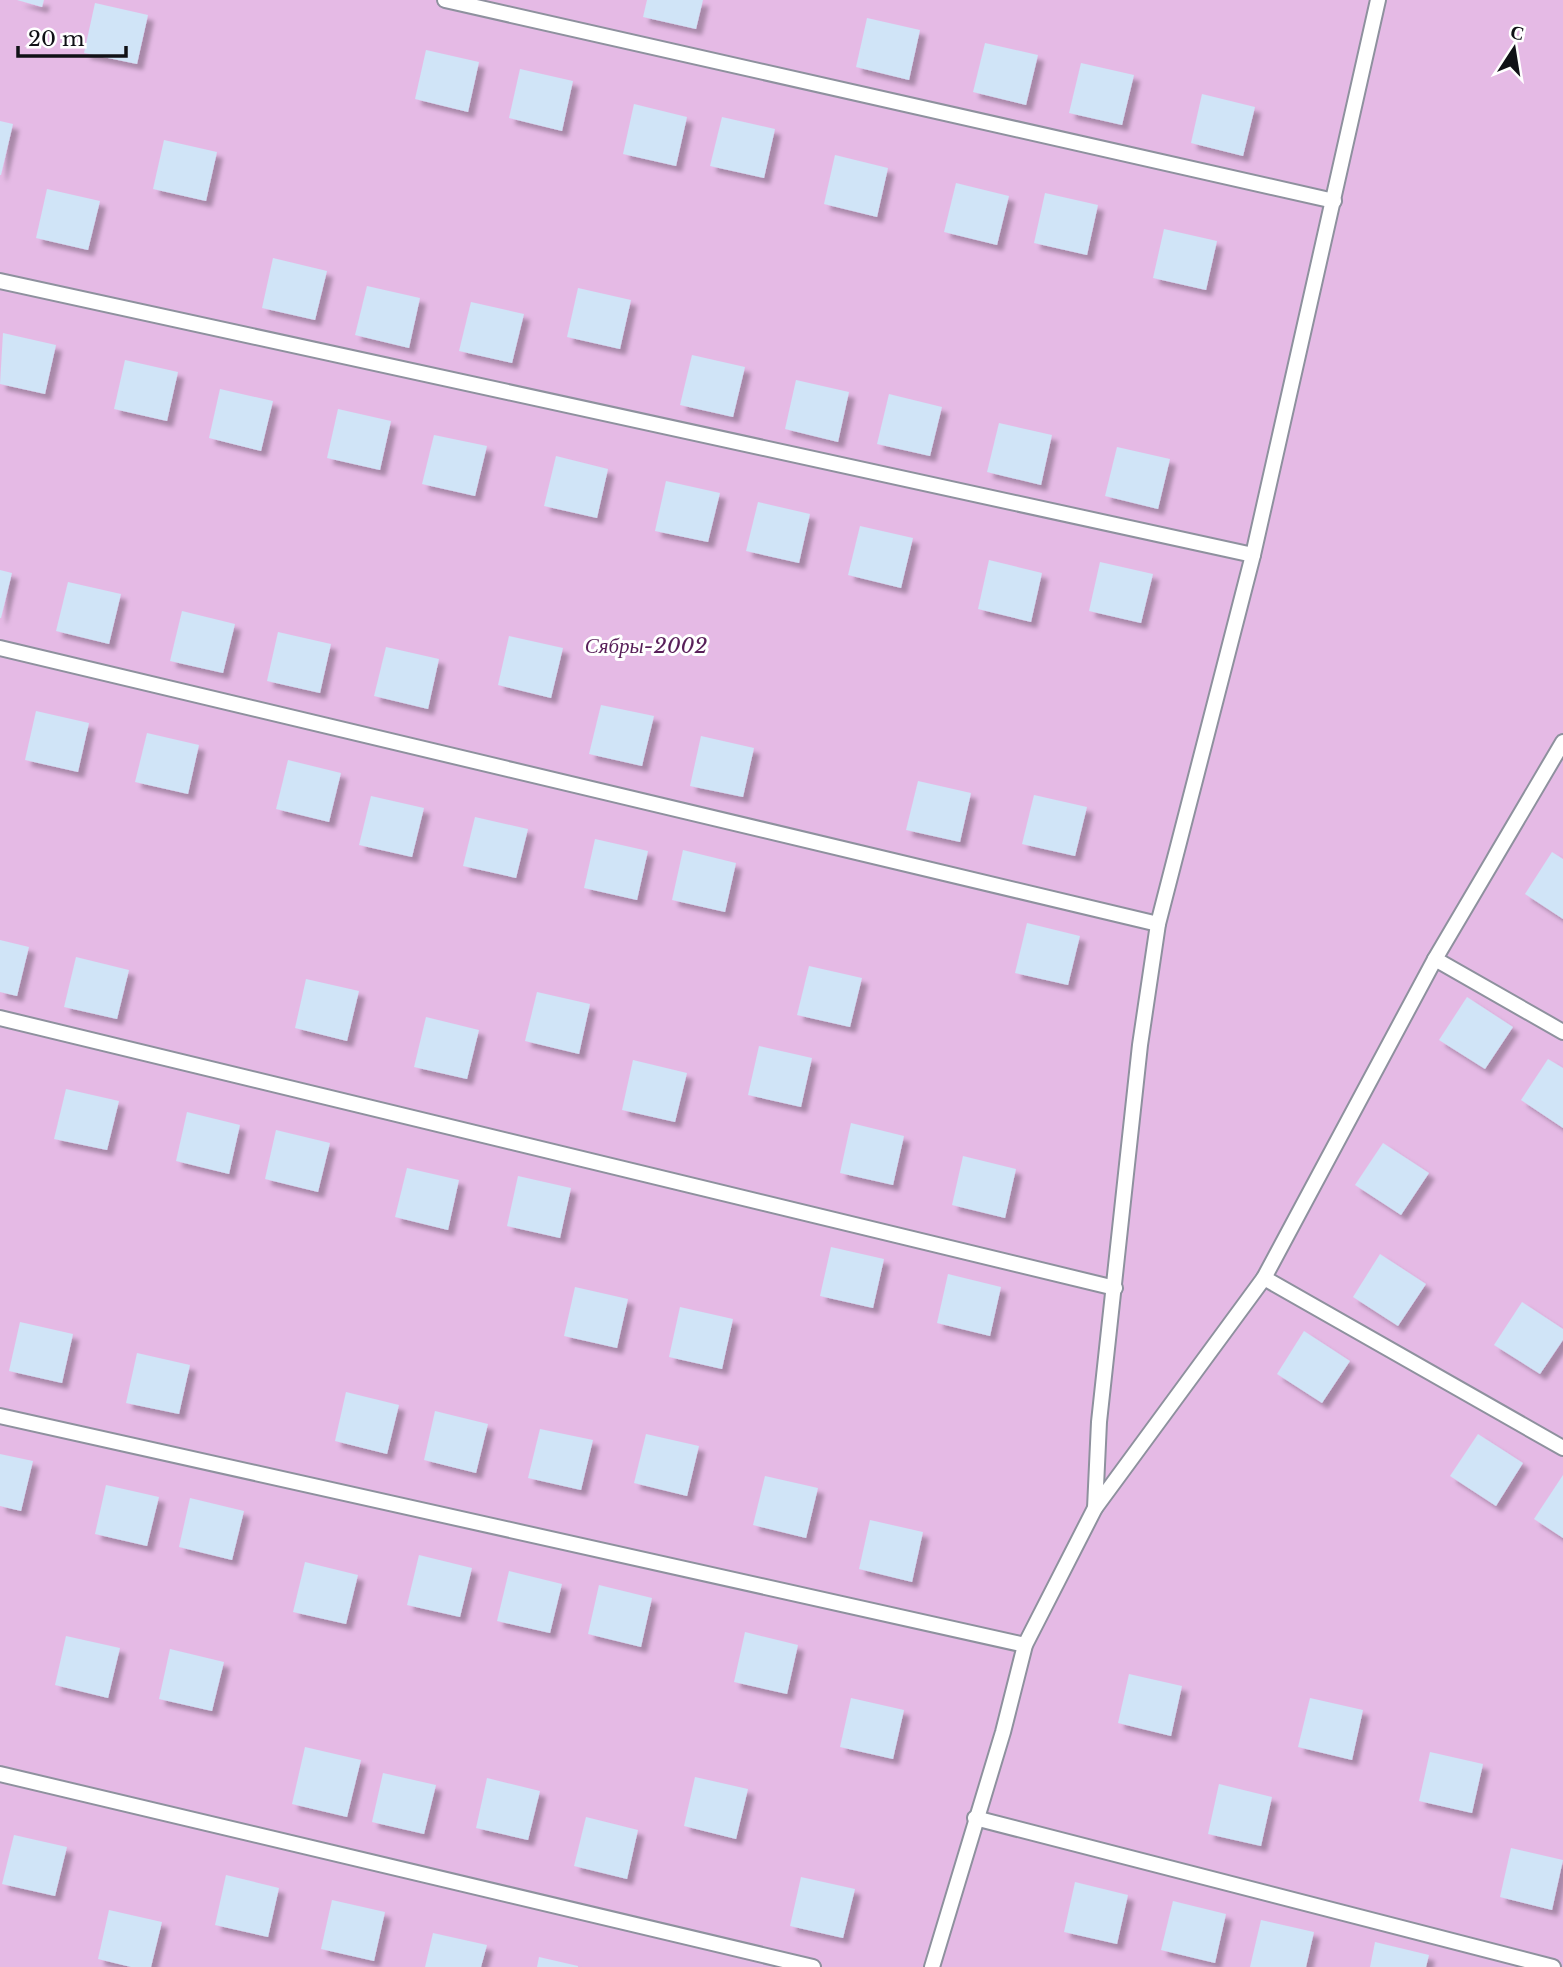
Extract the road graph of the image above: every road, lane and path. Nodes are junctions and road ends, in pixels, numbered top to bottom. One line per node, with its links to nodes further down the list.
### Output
1 (445, 0): 3 (lane)
2 (1378, 0): 3 (lane)
3 (1334, 201): 5 (lane)
4 (0, 281): 5 (lane)
5 (1253, 555): 8 (lane)
6 (0, 648): 8 (lane)
7 (1563, 741): 9 (lane)
8 (1158, 924): 13 (lane)
9 (1435, 959): 11 (lane); 12 (lane)
10 (0, 1018): 13 (lane)
11 (1563, 1032)
12 (1264, 1278): 15 (lane); 16 (lane)
13 (1115, 1288): 16 (lane)
14 (0, 1416): 17 (lane)
15 (1563, 1448)
16 (1095, 1508): 17 (lane)
17 (1025, 1645): 19 (lane)
18 (0, 1774): 20 (lane)
19 (975, 1818): 21 (lane); 22 (lane)
20 (813, 1967)
21 (932, 1967)
22 (1553, 1967)

